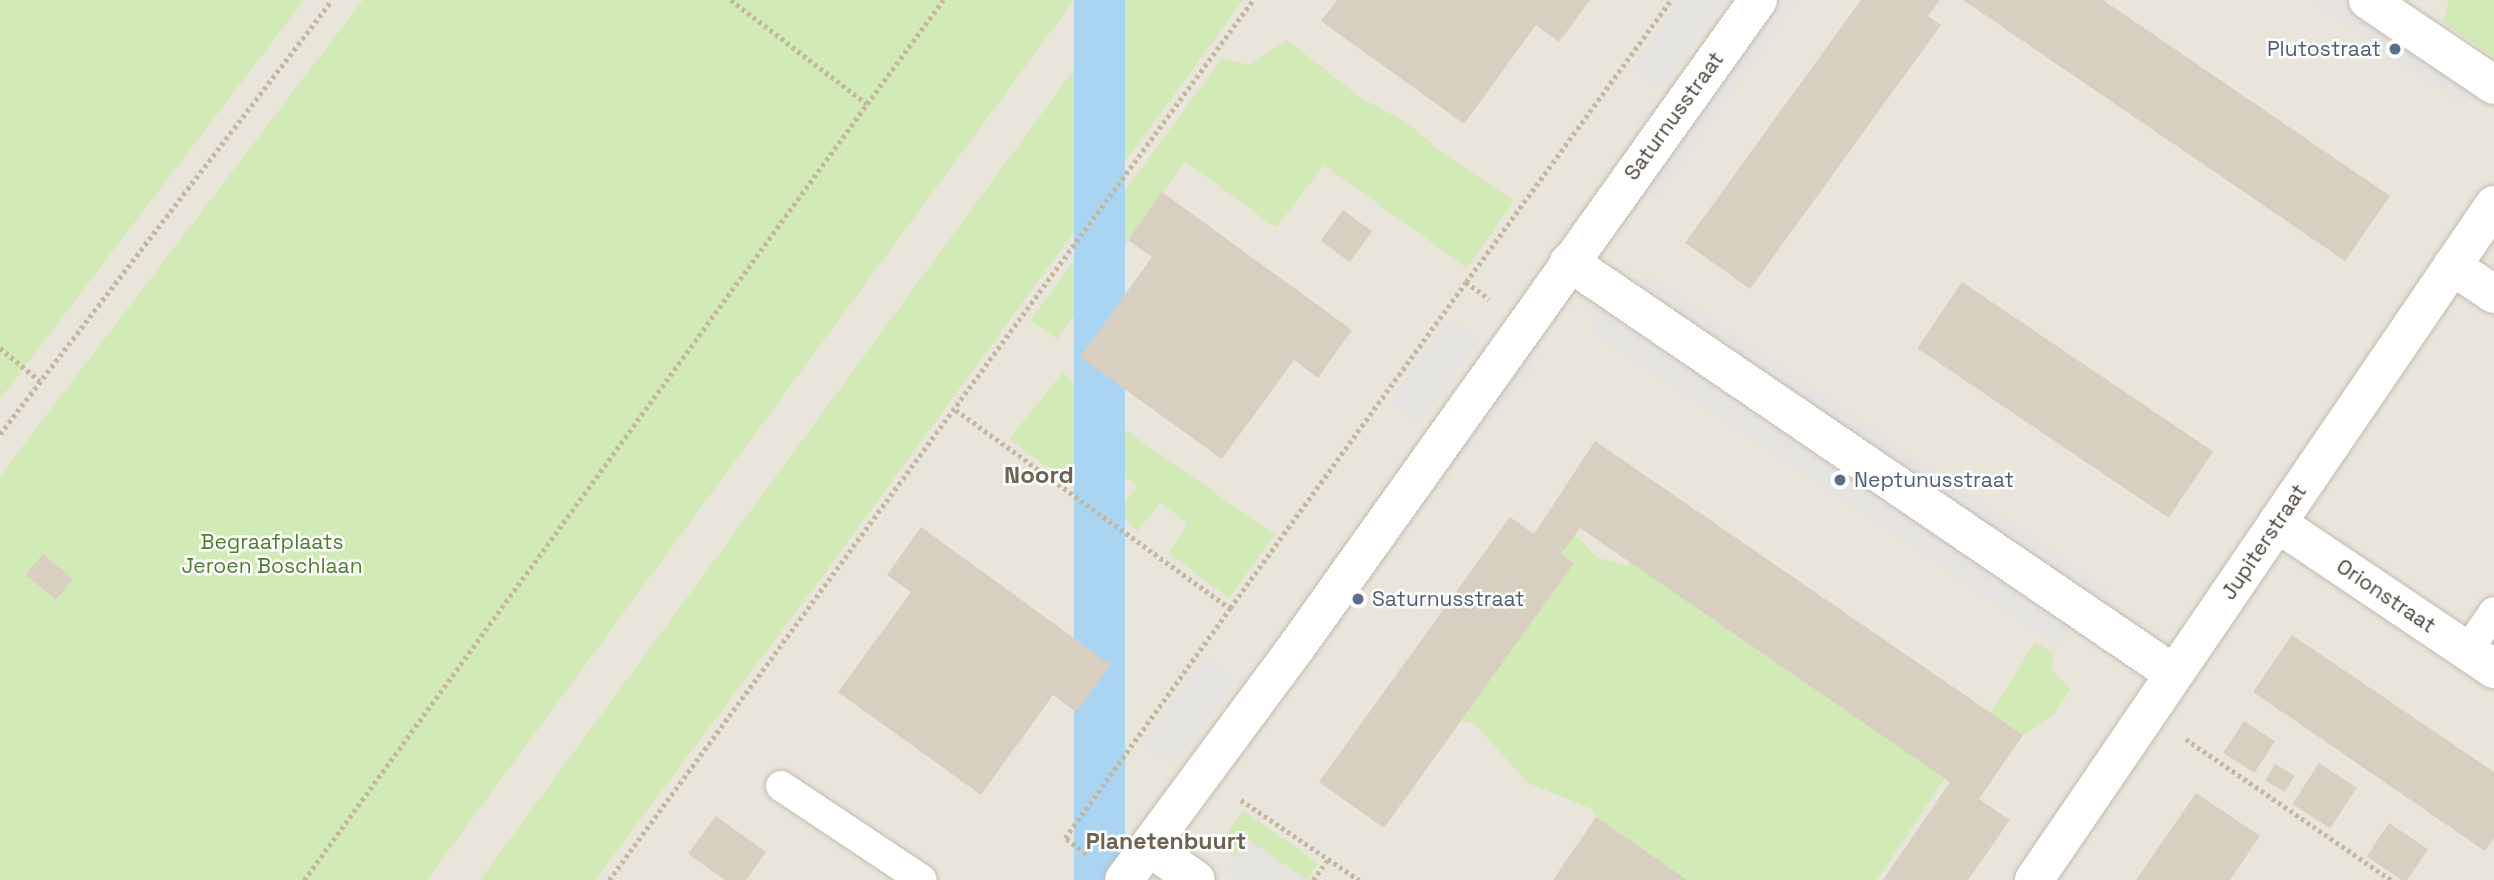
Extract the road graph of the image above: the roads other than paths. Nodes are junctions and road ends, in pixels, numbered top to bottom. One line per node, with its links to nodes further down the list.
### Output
1 (1758, 0): 5 (street, Saturnusstraat)
2 (2368, 0): 3 (street)
3 (2494, 85)
4 (2494, 205): 6 (street, Jupiterstraat)
5 (1569, 261): 11 (street); 13 (street, Saturnusstraat)
6 (2452, 266): 7 (street); 8 (street, Jupiterstraat)
7 (2494, 294)
8 (2277, 523): 10 (street, Orionstraat); 11 (street, Jupiterstraat)
9 (2494, 612): 10 (lane)
10 (2480, 660)
11 (2174, 674): 17 (street, Jupiterstraat)
12 (781, 786): 15 (lane)
13 (1149, 847): 14 (street, Saturnusstraat); 16 (street)
14 (1111, 872)
15 (922, 880)
16 (1196, 880)
17 (2034, 880)

